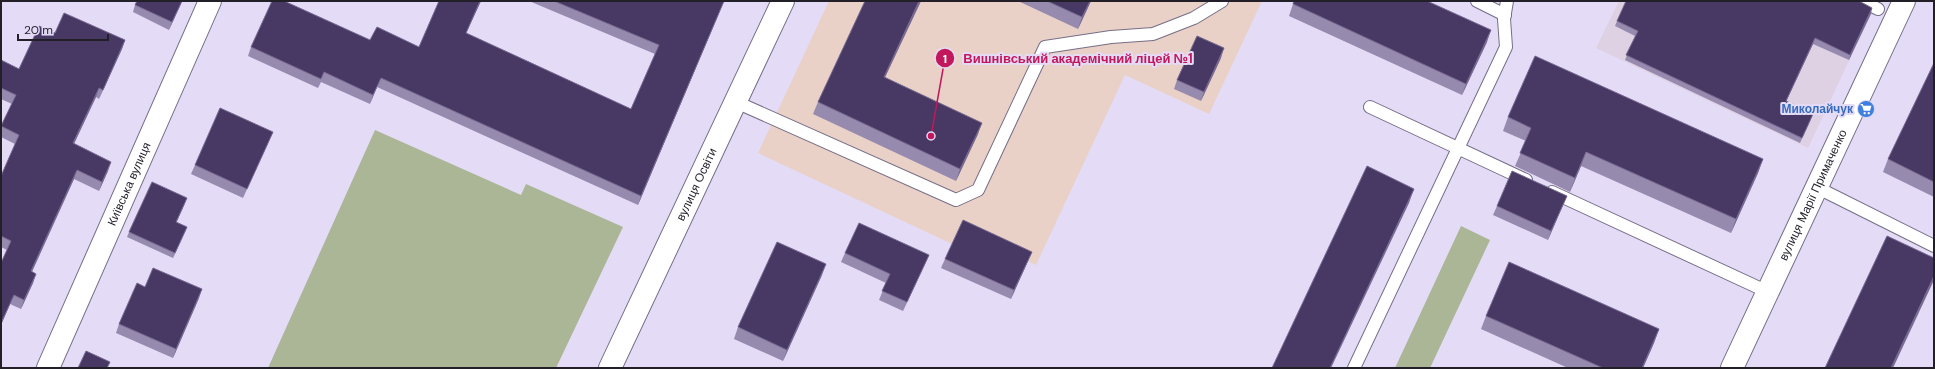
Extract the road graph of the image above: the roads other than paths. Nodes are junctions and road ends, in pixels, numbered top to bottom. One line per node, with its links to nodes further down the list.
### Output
1 (210, 1): 16 (street, Київська вулиця)
2 (783, 1): 10 (street, вулиця Освіти)
3 (1222, 1): 10 (lane)
4 (1476, 1): 9 (lane)
5 (1507, 1): 9 (lane)
6 (1862, 1): 8 (lane)
7 (1904, 1): 13 (street, вулиця Марії Примаченко)
8 (1878, 8)
9 (1505, 15): 12 (lane)
10 (736, 102): 17 (street, вулиця Освіти)
11 (1370, 107): 12 (lane)
12 (1458, 149): 15 (lane); 18 (lane)
13 (1816, 187): 14 (lane); 15 (street, вулиця Марії Примаченко)
14 (1934, 246)
15 (1768, 292): 19 (street, вулиця Марії Примаченко)
16 (48, 368)
17 (610, 368)
18 (1354, 368)
19 (1732, 368)

